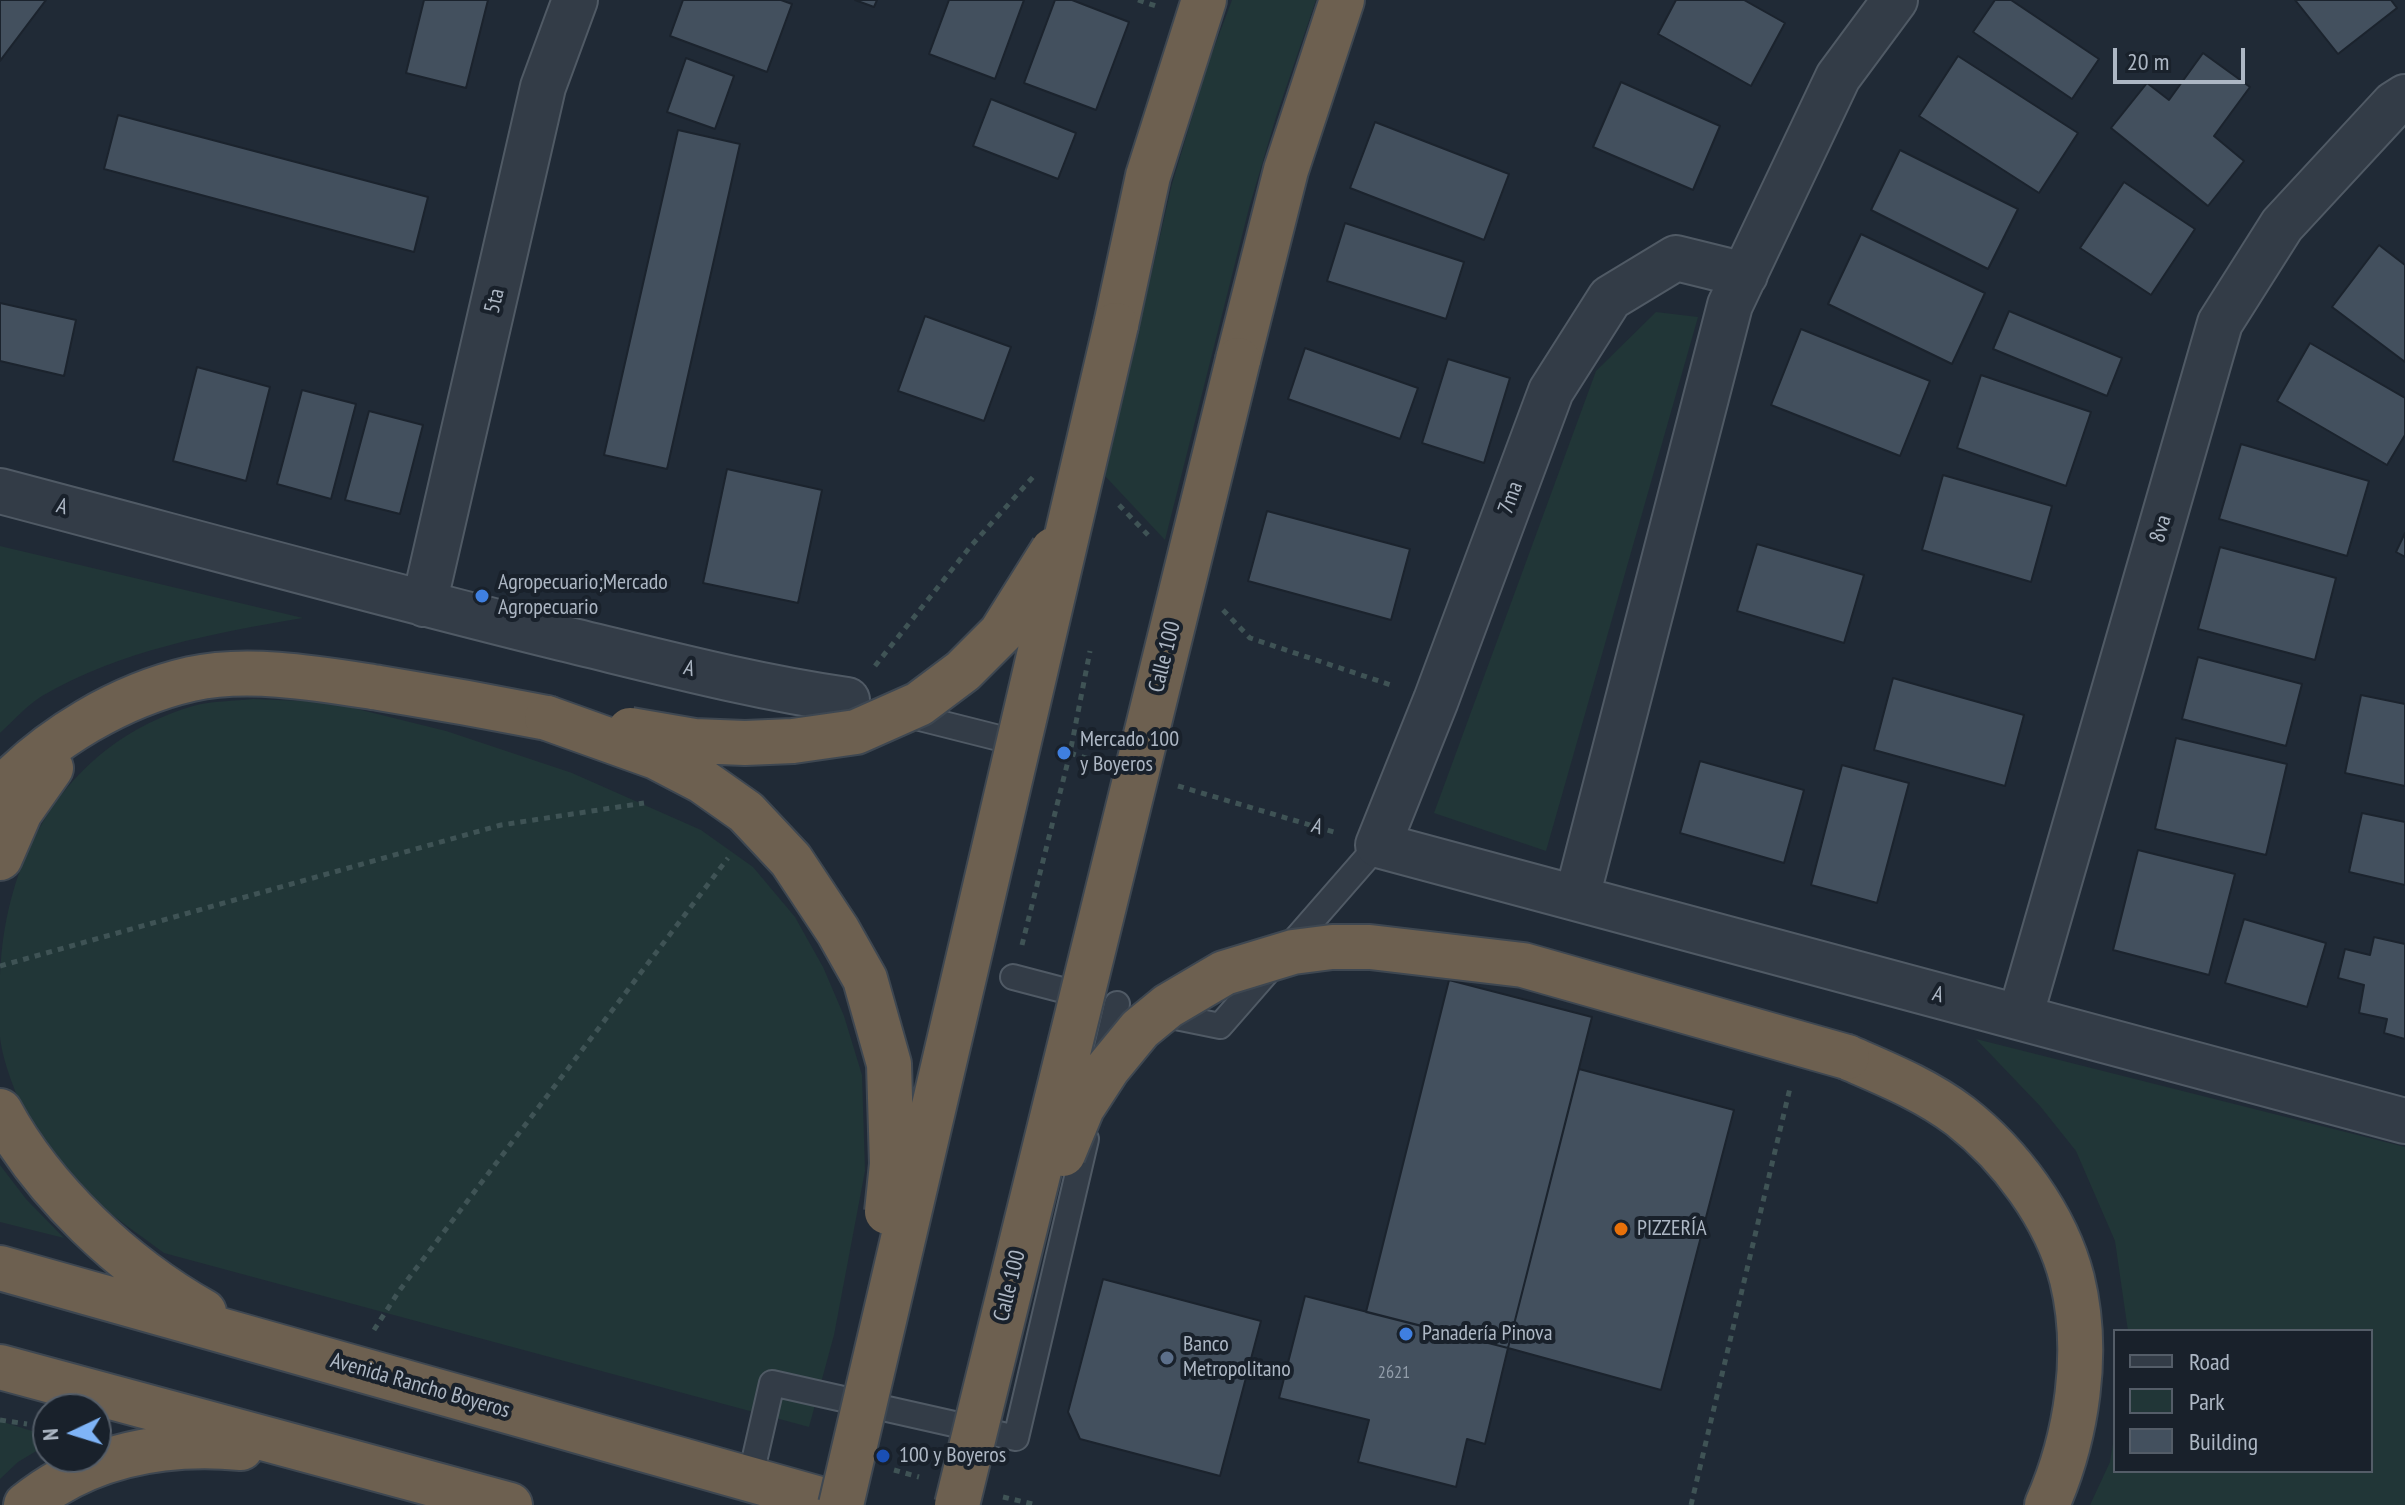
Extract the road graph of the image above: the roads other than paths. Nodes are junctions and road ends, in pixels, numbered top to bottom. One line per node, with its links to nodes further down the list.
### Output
1 (575, 0): 9 (street, 5ta)
2 (1204, 0): 8 (highway, bridge)
3 (1342, 0): 27 (highway, Calle 100, bridge)
4 (1895, 0): 6 (street)
5 (2405, 97): 20 (street, 8va)
6 (1745, 275): 15 (street, 7ma); 17 (street)
7 (0, 491): 9 (street, A)
8 (1071, 521): 11 (highway, bridge); 26 (highway, bridge)
9 (424, 604): 10 (street, A)
10 (847, 700): 13 (lane, A)
11 (547, 718): 12 (highway); 26 (highway, bridge)
12 (87, 722): 14 (highway); 16 (highway)
13 (995, 737)
14 (0, 791)
15 (1378, 845): 17 (street, A); 19 (lane)
16 (0, 858)
17 (1577, 897): 20 (street, A)
18 (1013, 977): 19 (lane)
19 (1117, 1004): 29 (lane)
20 (2020, 1017): 22 (street, A)
21 (0, 1111): 24 (highway)
22 (2405, 1121)
23 (0, 1268): 24 (highway, Avenida Rancho Boyeros)
24 (318, 1357): 29 (highway, Avenida Rancho Boyeros)
25 (0, 1367): 28 (highway)
26 (872, 1374): 32 (highway, bridge)
27 (983, 1395): 33 (highway, Calle 100, bridge); 34 (highway, bridge)
28 (401, 1474): 30 (highway); 31 (highway)
29 (750, 1479): 32 (highway, Avenida Rancho Boyeros)
30 (26, 1505)
31 (510, 1505)
32 (841, 1505)
33 (957, 1505)
34 (2047, 1505)

